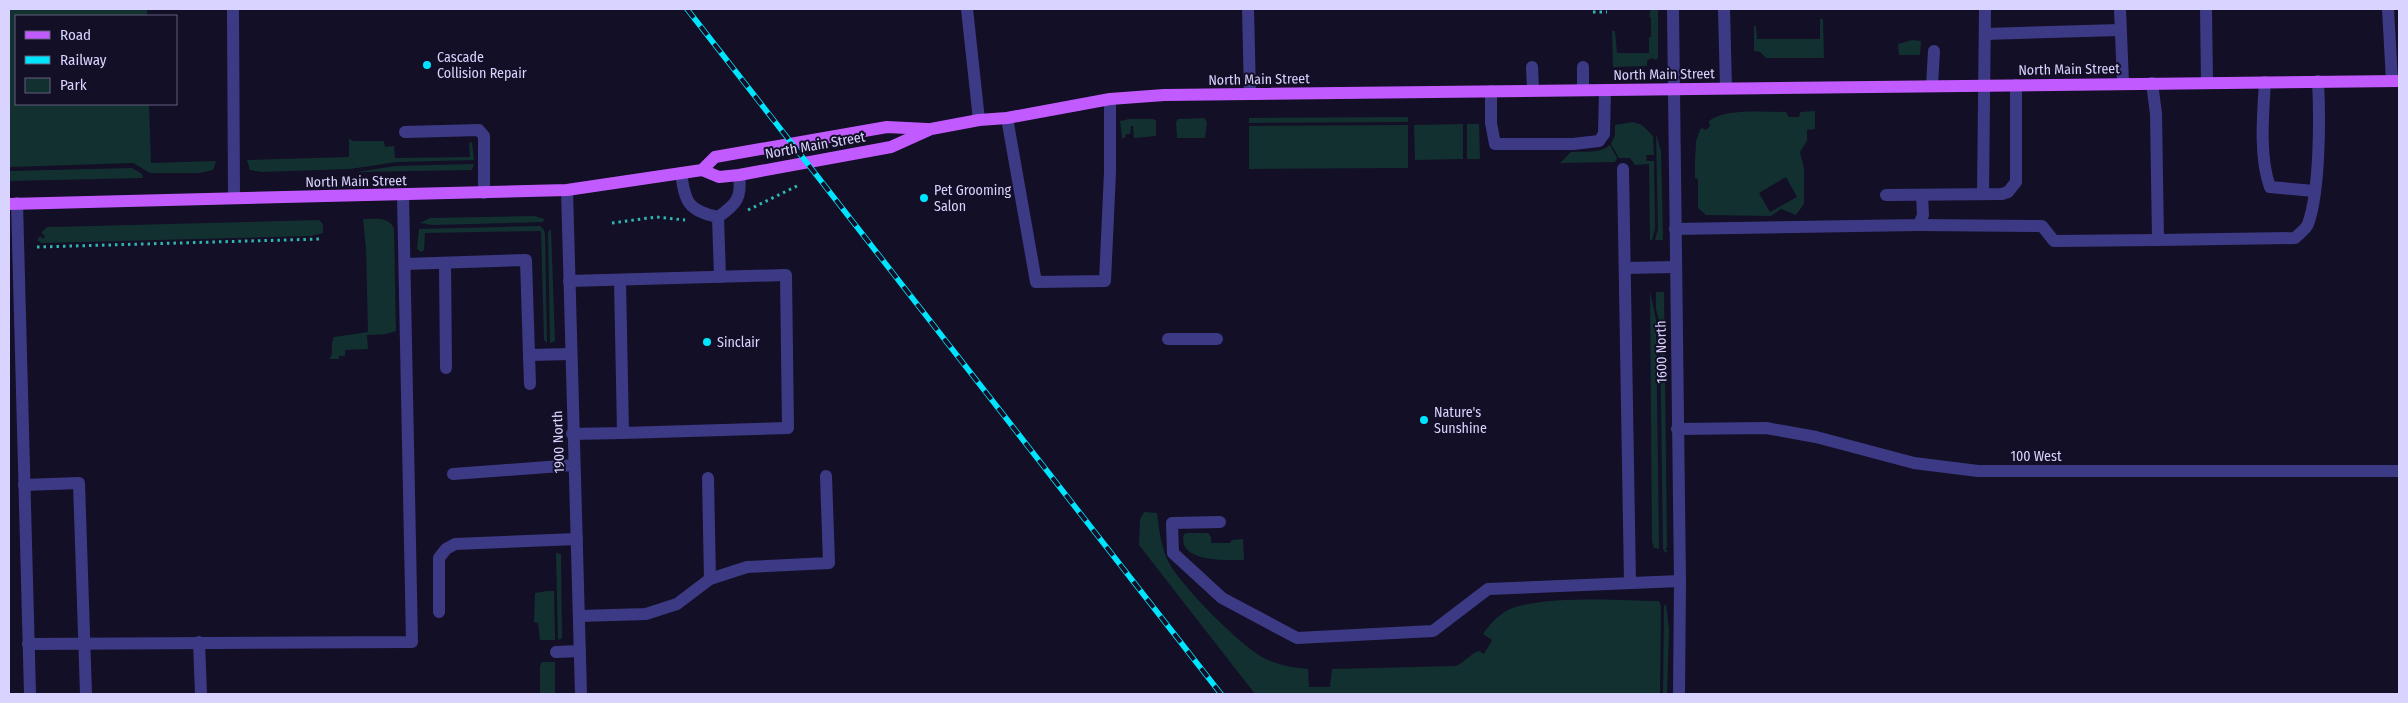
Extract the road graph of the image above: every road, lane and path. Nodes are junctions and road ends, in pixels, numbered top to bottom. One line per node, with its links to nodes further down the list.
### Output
1 (233, 9): 49 (street)
2 (967, 9): 35 (street)
3 (1248, 9): 32 (street)
4 (1673, 9): 27 (street, 1600 North)
5 (1724, 9): 26 (street)
6 (1984, 9): 13 (street)
7 (2120, 9): 12 (street)
8 (2206, 9): 19 (street)
9 (2388, 9): 18 (street)
10 (1593, 12): 11 (path)
11 (1607, 12)
12 (2120, 30): 13 (street); 21 (street)
13 (1985, 34): 23 (street)
14 (1934, 51): 25 (street)
15 (1583, 66): 29 (street)
16 (1532, 67): 28 (street)
17 (2318, 81): 18 (main road, North Main Street); 20 (main road, North Main Street); 43 (street)
18 (2395, 81)
19 (2207, 82): 20 (main road, North Main Street); 22 (main road, North Main Street)
20 (2265, 82): 43 (street)
21 (2123, 83): 22 (main road, North Main Street); 24 (main road, North Main Street)
22 (2152, 83): 55 (street)
23 (1984, 85): 24 (main road, North Main Street); 25 (main road, North Main Street); 45 (street)
24 (2016, 85): 45 (street)
25 (1932, 86): 26 (main road, North Main Street)
26 (1726, 88): 27 (main road, North Main Street)
27 (1675, 89): 30 (main road, North Main Street); 53 (street, 1600 North)
28 (1533, 90): 29 (main road, North Main Street); 31 (main road, North Main Street)
29 (1583, 90): 30 (main road, North Main Street)
30 (1605, 90): 31 (street)
31 (1491, 91): 32 (main road, North Main Street)
32 (1250, 94): 33 (main road, North Main Street)
33 (1110, 99): 34 (main road, North Main Street); 34 (street)
34 (1007, 118): 35 (main road, North Main Street)
35 (979, 120): 36 (main road, North Main Street)
36 (931, 129): 39 (main road, North Main Street); 41 (main road, North Main Street)
37 (405, 132): 44 (street)
38 (1623, 169): 60 (street)
39 (702, 170): 40 (main road, North Main Street); 41 (main road, North Main Street)
40 (681, 173): 42 (main road, North Main Street); 51 (street)
41 (739, 175): 51 (street)
42 (567, 190): 44 (main road, North Main Street); 63 (street, 1900 North)
43 (2314, 191): 55 (street)
44 (484, 193): 46 (main road, North Main Street)
45 (1983, 194): 48 (street)
46 (403, 195): 49 (main road, North Main Street); 58 (street)
47 (1886, 195): 48 (street)
48 (1922, 195): 52 (street)
49 (234, 197): 50 (main road, North Main Street)
50 (13, 204): 64 (street)
51 (718, 217): 61 (street)
52 (1919, 225): 53 (street); 55 (street)
53 (1675, 229): 59 (street, 1600 North)
54 (320, 239): 56 (path)
55 (2158, 240)
56 (37, 247)
57 (445, 262): 58 (street); 68 (street); 69 (street)
58 (405, 264): 87 (street)
59 (1675, 267): 60 (street); 71 (street, 1600 North)
60 (1625, 268): 84 (street)
61 (720, 276): 62 (street); 72 (street)
62 (620, 280): 63 (street); 72 (street)
63 (569, 281): 67 (street, 1900 North)
64 (14, 293): 79 (street)
65 (1168, 339): 66 (street)
66 (1217, 339)
67 (571, 354): 68 (street); 73 (street, 1900 North)
68 (529, 355): 70 (street)
69 (446, 368)
70 (530, 384)
71 (1677, 429): 75 (street, 100 West); 83 (street, 1600 North)
72 (623, 433): 73 (street)
73 (572, 434): 74 (street, 1900 North)
74 (574, 466): 76 (street); 81 (street, 1900 North)
75 (2399, 471)
76 (454, 474)
77 (826, 476): 82 (street)
78 (708, 478): 82 (street)
79 (24, 485): 88 (street); 89 (street)
80 (1220, 522): 84 (street)
81 (577, 539): 85 (street); 86 (street, 1900 North)
82 (710, 579): 86 (street)
83 (1680, 581): 84 (street); 96 (street, 1600 North)
84 (1630, 583)
85 (439, 612)
86 (579, 616): 90 (street, 1900 North)
87 (199, 642): 89 (street); 94 (street)
88 (28, 644): 89 (street); 92 (street)
89 (84, 644): 93 (street)
90 (580, 651): 91 (street); 95 (street, 1900 North)
91 (556, 652)
92 (30, 694)
93 (86, 694)
94 (201, 694)
95 (581, 694)
96 (1679, 694)

